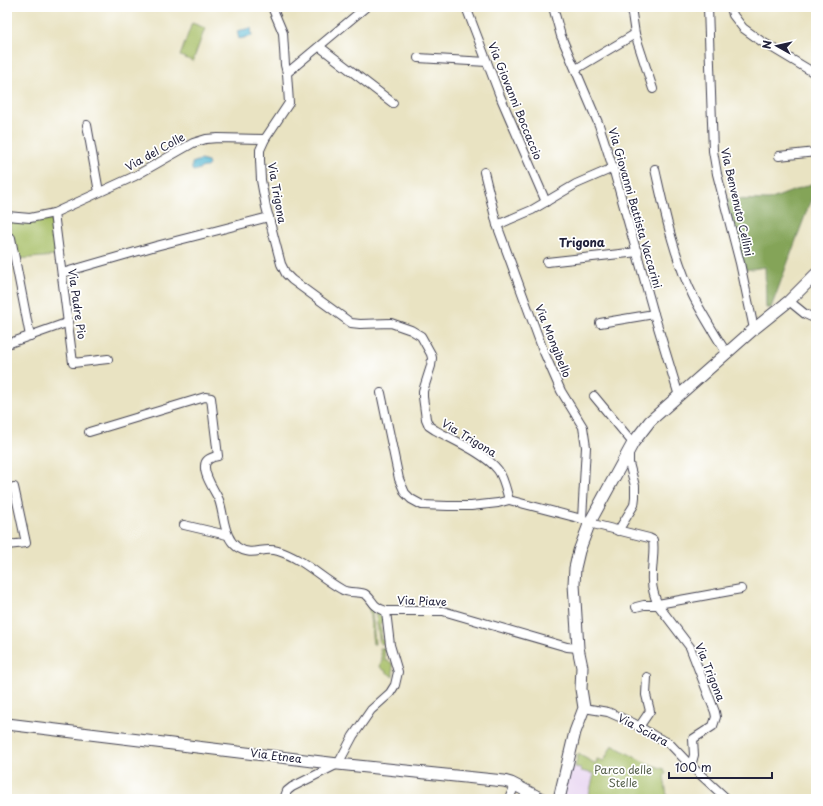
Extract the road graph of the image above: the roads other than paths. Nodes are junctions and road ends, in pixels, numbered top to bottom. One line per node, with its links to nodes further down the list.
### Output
1 (272, 7): 13 (street)
2 (366, 7): 9 (street)
3 (466, 7): 11 (street, Via Giovanni Boccaccio)
4 (553, 7): 12 (street, Via Giovanni Battista Vaccarini)
5 (631, 7): 8 (street)
6 (708, 7): 40 (street, Via Benvenuto Cellini)
7 (731, 7): 14 (street)
8 (635, 34): 12 (street); 15 (street)
9 (320, 47): 13 (street); 16 (street)
10 (418, 58): 11 (street)
11 (487, 62): 25 (street, Via Giovanni Boccaccio)
12 (576, 69): 21 (street, Via Giovanni Battista Vaccarini)
13 (287, 74): 18 (street)
14 (816, 74)
15 (653, 89)
16 (393, 103)
17 (87, 125): 24 (street)
18 (265, 139): 24 (street, Via del Colle); 28 (street, Via Trigona)
19 (816, 152): 20 (street)
20 (779, 156)
21 (614, 168): 25 (street); 31 (street, Via Giovanni Battista Vaccarini)
22 (655, 169): 43 (street)
23 (484, 172): 29 (street, Via Mongibello)
24 (99, 192): 26 (street, Via del Colle)
25 (546, 202): 29 (street)
26 (54, 213): 27 (street, Via del Colle); 33 (street, Via Padre Pio)
27 (7, 216)
28 (269, 217): 33 (street); 51 (street, Via Trigona)
29 (497, 225): 52 (street, Via Mongibello)
30 (11, 238): 41 (street)
31 (638, 252): 32 (street); 36 (street, Via Giovanni Battista Vaccarini)
32 (547, 262)
33 (62, 273): 38 (street, Via Padre Pio)
34 (816, 274): 35 (street)
35 (789, 301): 37 (street); 40 (street)
36 (654, 314): 39 (street); 47 (street, Via Giovanni Battista Vaccarini)
37 (816, 318)
38 (69, 322): 41 (street); 44 (street, Via Padre Pio)
39 (600, 323)
40 (754, 329): 43 (street)
41 (30, 336): 42 (street)
42 (7, 344)
43 (727, 354): 47 (street)
44 (108, 359)
45 (381, 393): 51 (street)
46 (594, 396): 49 (street)
47 (679, 396): 49 (street)
48 (89, 432): 55 (street)
49 (631, 446): 52 (street); 54 (street)
50 (14, 487): 56 (street)
51 (509, 500): 52 (street, Via Trigona)
52 (586, 520): 54 (street, Via Trigona); 61 (street)
53 (184, 526): 55 (street)
54 (618, 531): 58 (street, Via Trigona)
55 (227, 535): 60 (street)
56 (7, 545)
57 (741, 588): 58 (street)
58 (658, 605): 59 (street); 67 (street, Via Trigona)
59 (636, 607)
60 (386, 612): 61 (street, Via Piave); 66 (street, Via Piave)
61 (578, 648): 63 (street)
62 (647, 677): 65 (street)
63 (584, 708): 65 (street, Via Sciara); 72 (street)
64 (7, 724): 66 (street, Via Etnea)
65 (639, 727): 67 (street, Via Sciara)
66 (338, 764): 68 (street, Via Etnea); 69 (street)
67 (691, 766): 73 (street, Via Sciara)
68 (515, 785): 70 (street); 71 (street, Via Etnea)
69 (284, 799)
70 (509, 799)
71 (542, 799)
72 (559, 799)
73 (727, 799)

